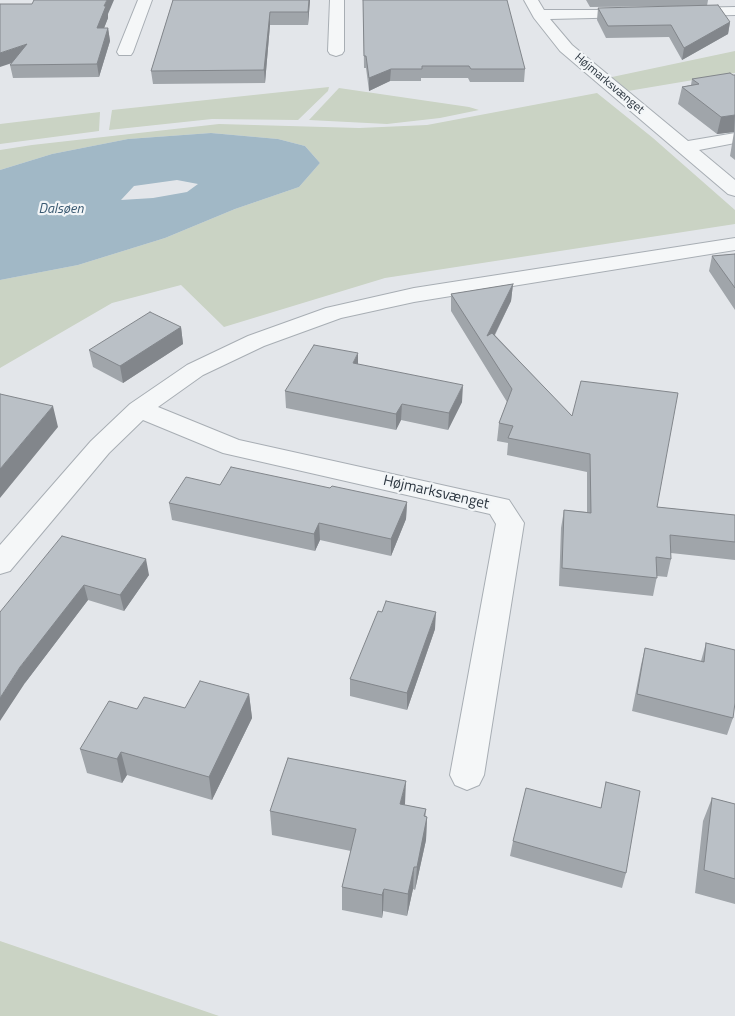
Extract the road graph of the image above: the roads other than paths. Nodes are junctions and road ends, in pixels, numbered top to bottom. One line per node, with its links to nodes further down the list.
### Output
1 (145, 0): 7 (street)
2 (337, 0): 8 (street)
3 (535, 8): 5 (street, Højmarksvænget); 10 (street, Højmarksvænget)
4 (735, 11): 6 (street)
5 (647, 13)
6 (666, 13)
7 (124, 52)
8 (336, 52)
9 (735, 138): 10 (street)
10 (684, 147): 11 (street, Højmarksvænget)
11 (735, 190)
12 (735, 244): 13 (street)
13 (139, 410): 14 (street); 15 (street, Højmarksvænget)
14 (0, 564)
15 (467, 775)

